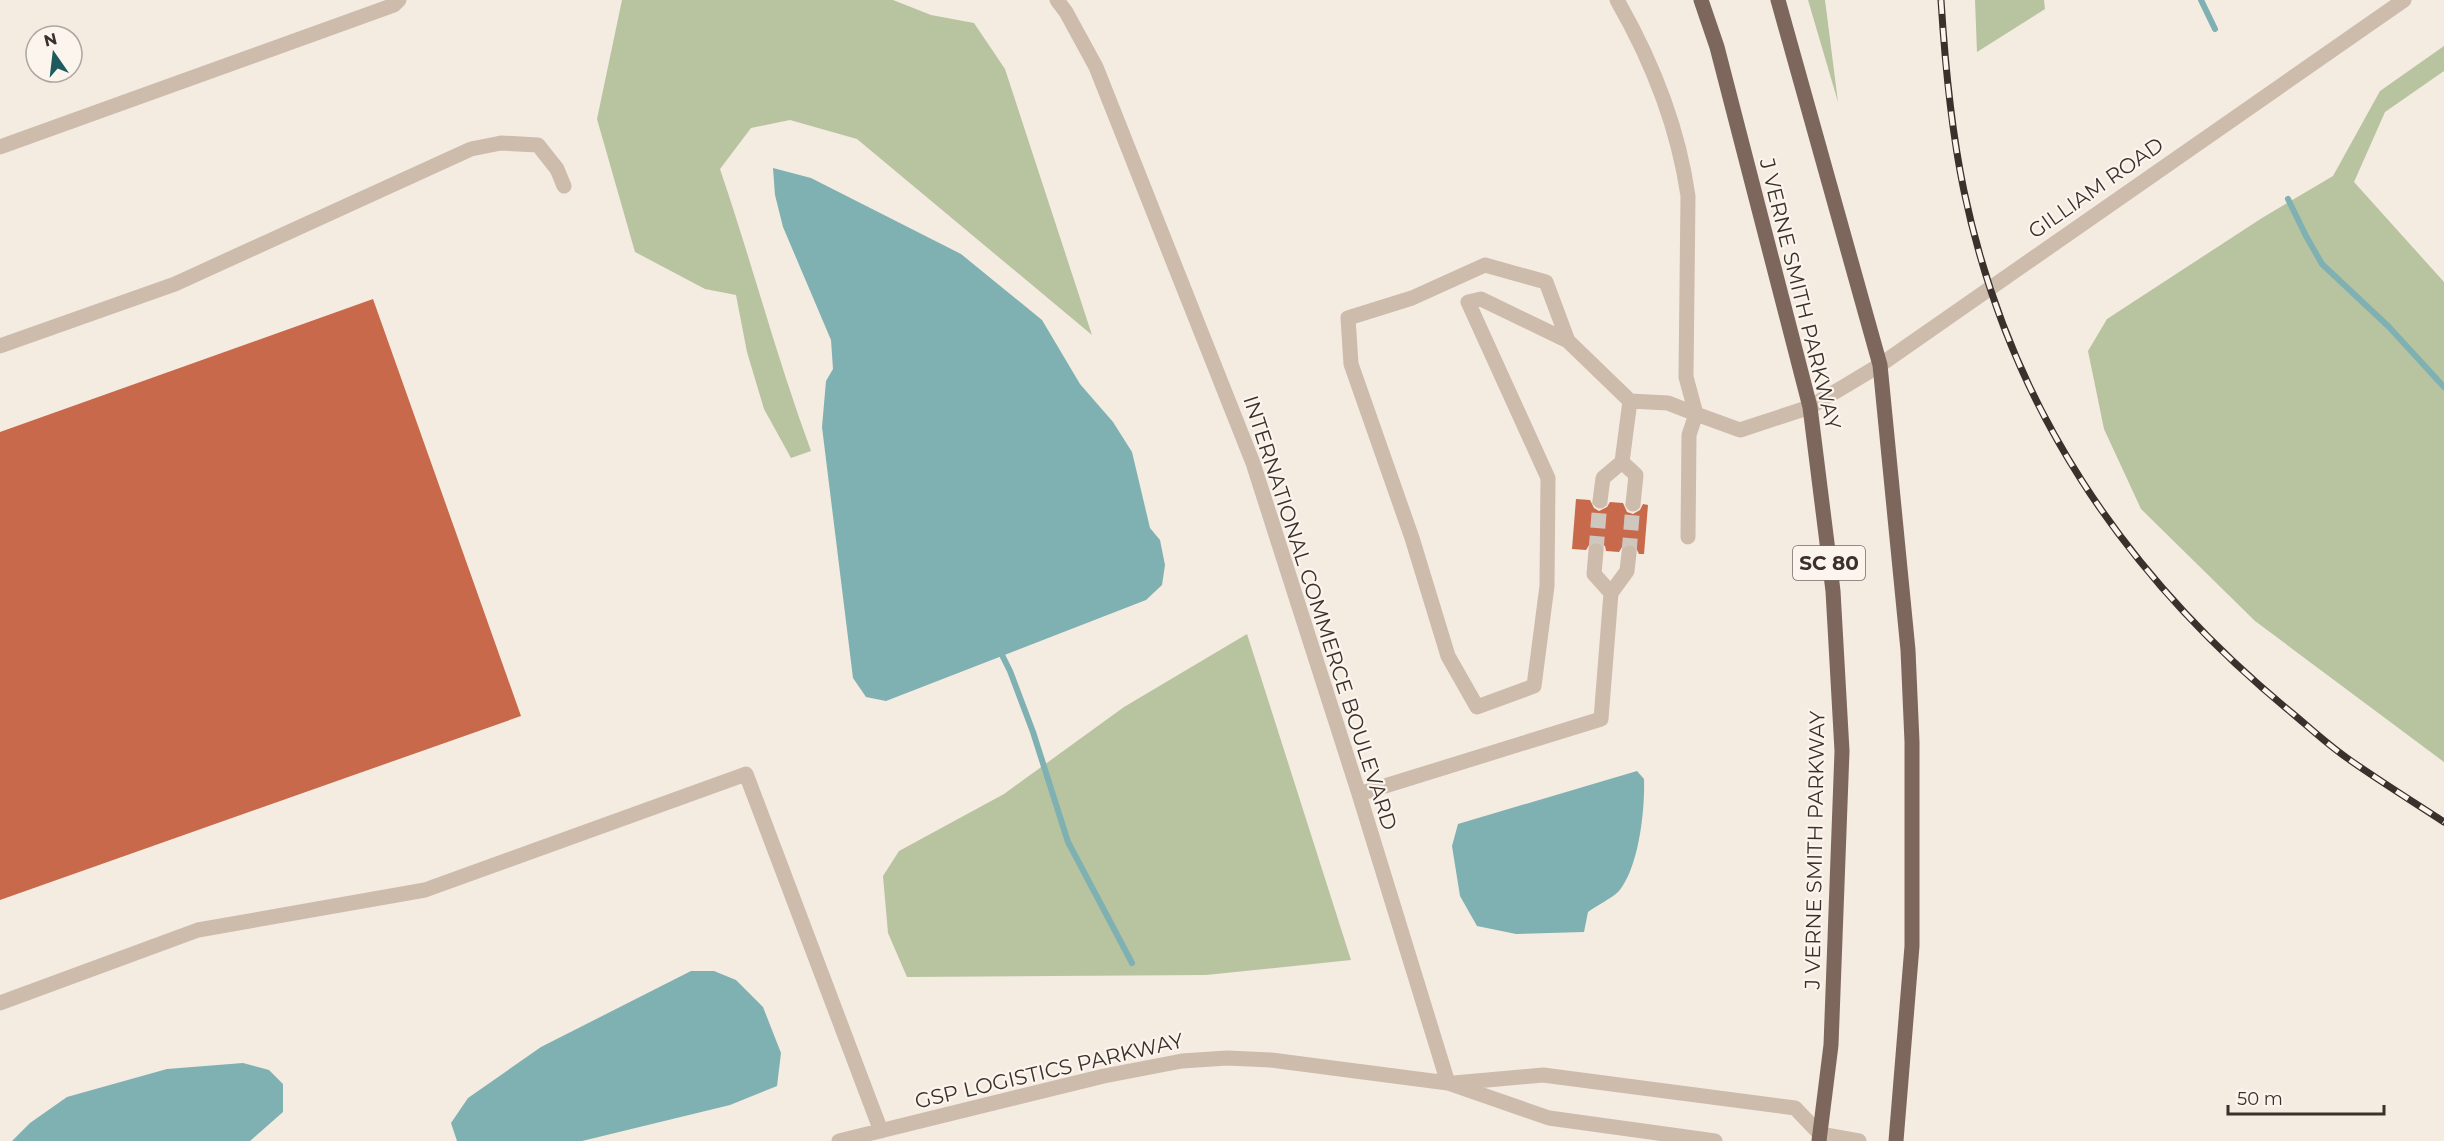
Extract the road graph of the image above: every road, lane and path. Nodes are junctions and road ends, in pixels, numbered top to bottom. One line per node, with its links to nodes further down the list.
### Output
1 (399, 0): 7 (street)
2 (1057, 0): 22 (street, INTERNATIONAL COMMERCE BOULEVARD)
3 (1617, 0): 14 (street)
4 (1701, 0): 13 (main road, J VERNE SMITH PARKWAY / SC 80)
5 (1778, 0): 11 (main road)
6 (2404, 0): 11 (street, GILLIAM ROAD)
7 (0, 147)
8 (564, 186): 10 (street)
9 (1569, 341): 9 (street); 12 (street)
10 (0, 346)
11 (1880, 365): 13 (street, GILLIAM ROAD); 30 (main road)
12 (1630, 401): 14 (street, GILLIAM ROAD); 15 (street)
13 (1810, 407): 14 (street, GILLIAM ROAD); 26 (main road, J VERNE SMITH PARKWAY / SC 80)
14 (1696, 414): 18 (street)
15 (1622, 462): 16 (street); 17 (street)
16 (1600, 501)
17 (1634, 504)
18 (1688, 537)
19 (1596, 551): 21 (street)
20 (1629, 553): 21 (street)
21 (1611, 593): 22 (street)
22 (1359, 794): 24 (street, INTERNATIONAL COMMERCE BOULEVARD)
23 (0, 1003): 25 (street)
24 (1448, 1083): 25 (street, GSP LOGISTICS PARKWAY); 26 (street, GSP LOGISTICS PARKWAY); 28 (street, GSP LOGISTICS PARKWAY)
25 (881, 1131): 27 (street, GSP LOGISTICS PARKWAY)
26 (1816, 1139): 29 (street)
27 (839, 1141)
28 (1715, 1141)
29 (1859, 1141)
30 (1896, 1141)

